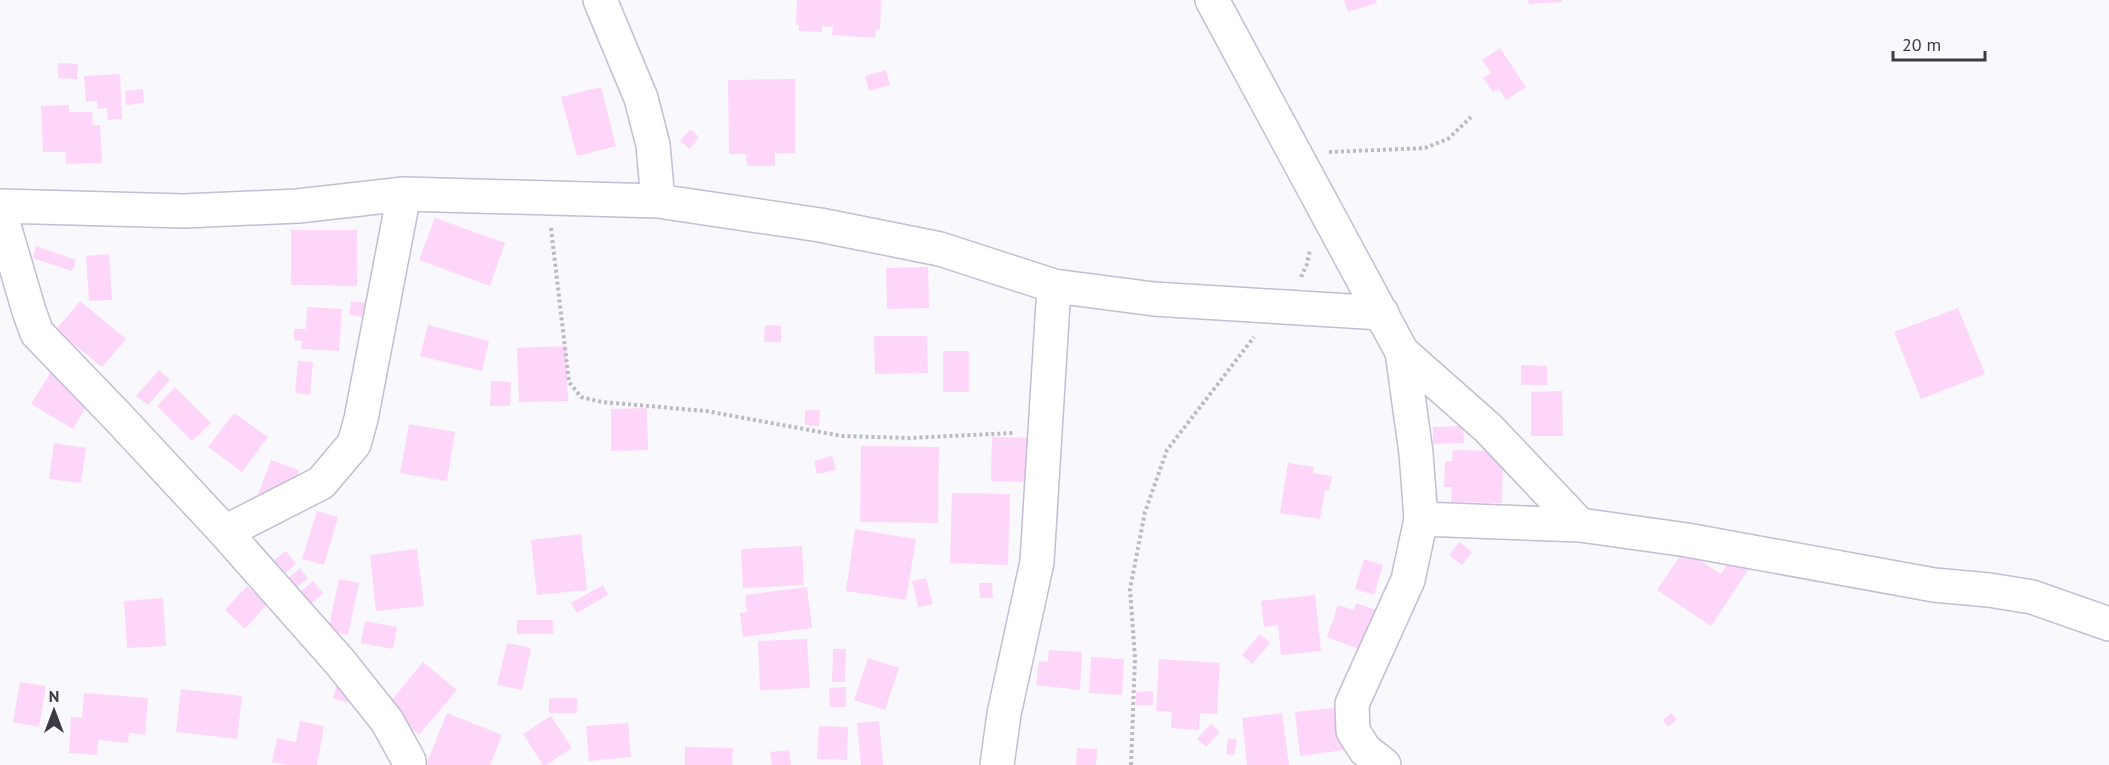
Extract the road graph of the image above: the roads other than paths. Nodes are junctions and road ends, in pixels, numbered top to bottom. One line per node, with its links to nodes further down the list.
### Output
1 (600, 0): 4 (street)
2 (1212, 0): 8 (street)
3 (404, 194): 4 (street); 5 (street); 12 (street)
4 (658, 201): 7 (street)
5 (0, 206)
6 (0, 212): 12 (street)
7 (1054, 286): 8 (street); 15 (street)
8 (1382, 313): 9 (street)
9 (1402, 352): 10 (street); 11 (street)
10 (1421, 519): 11 (street); 16 (street)
11 (1580, 525): 13 (street)
12 (225, 532): 14 (street)
13 (2109, 624)
14 (409, 765)
15 (997, 765)
16 (1384, 765)

